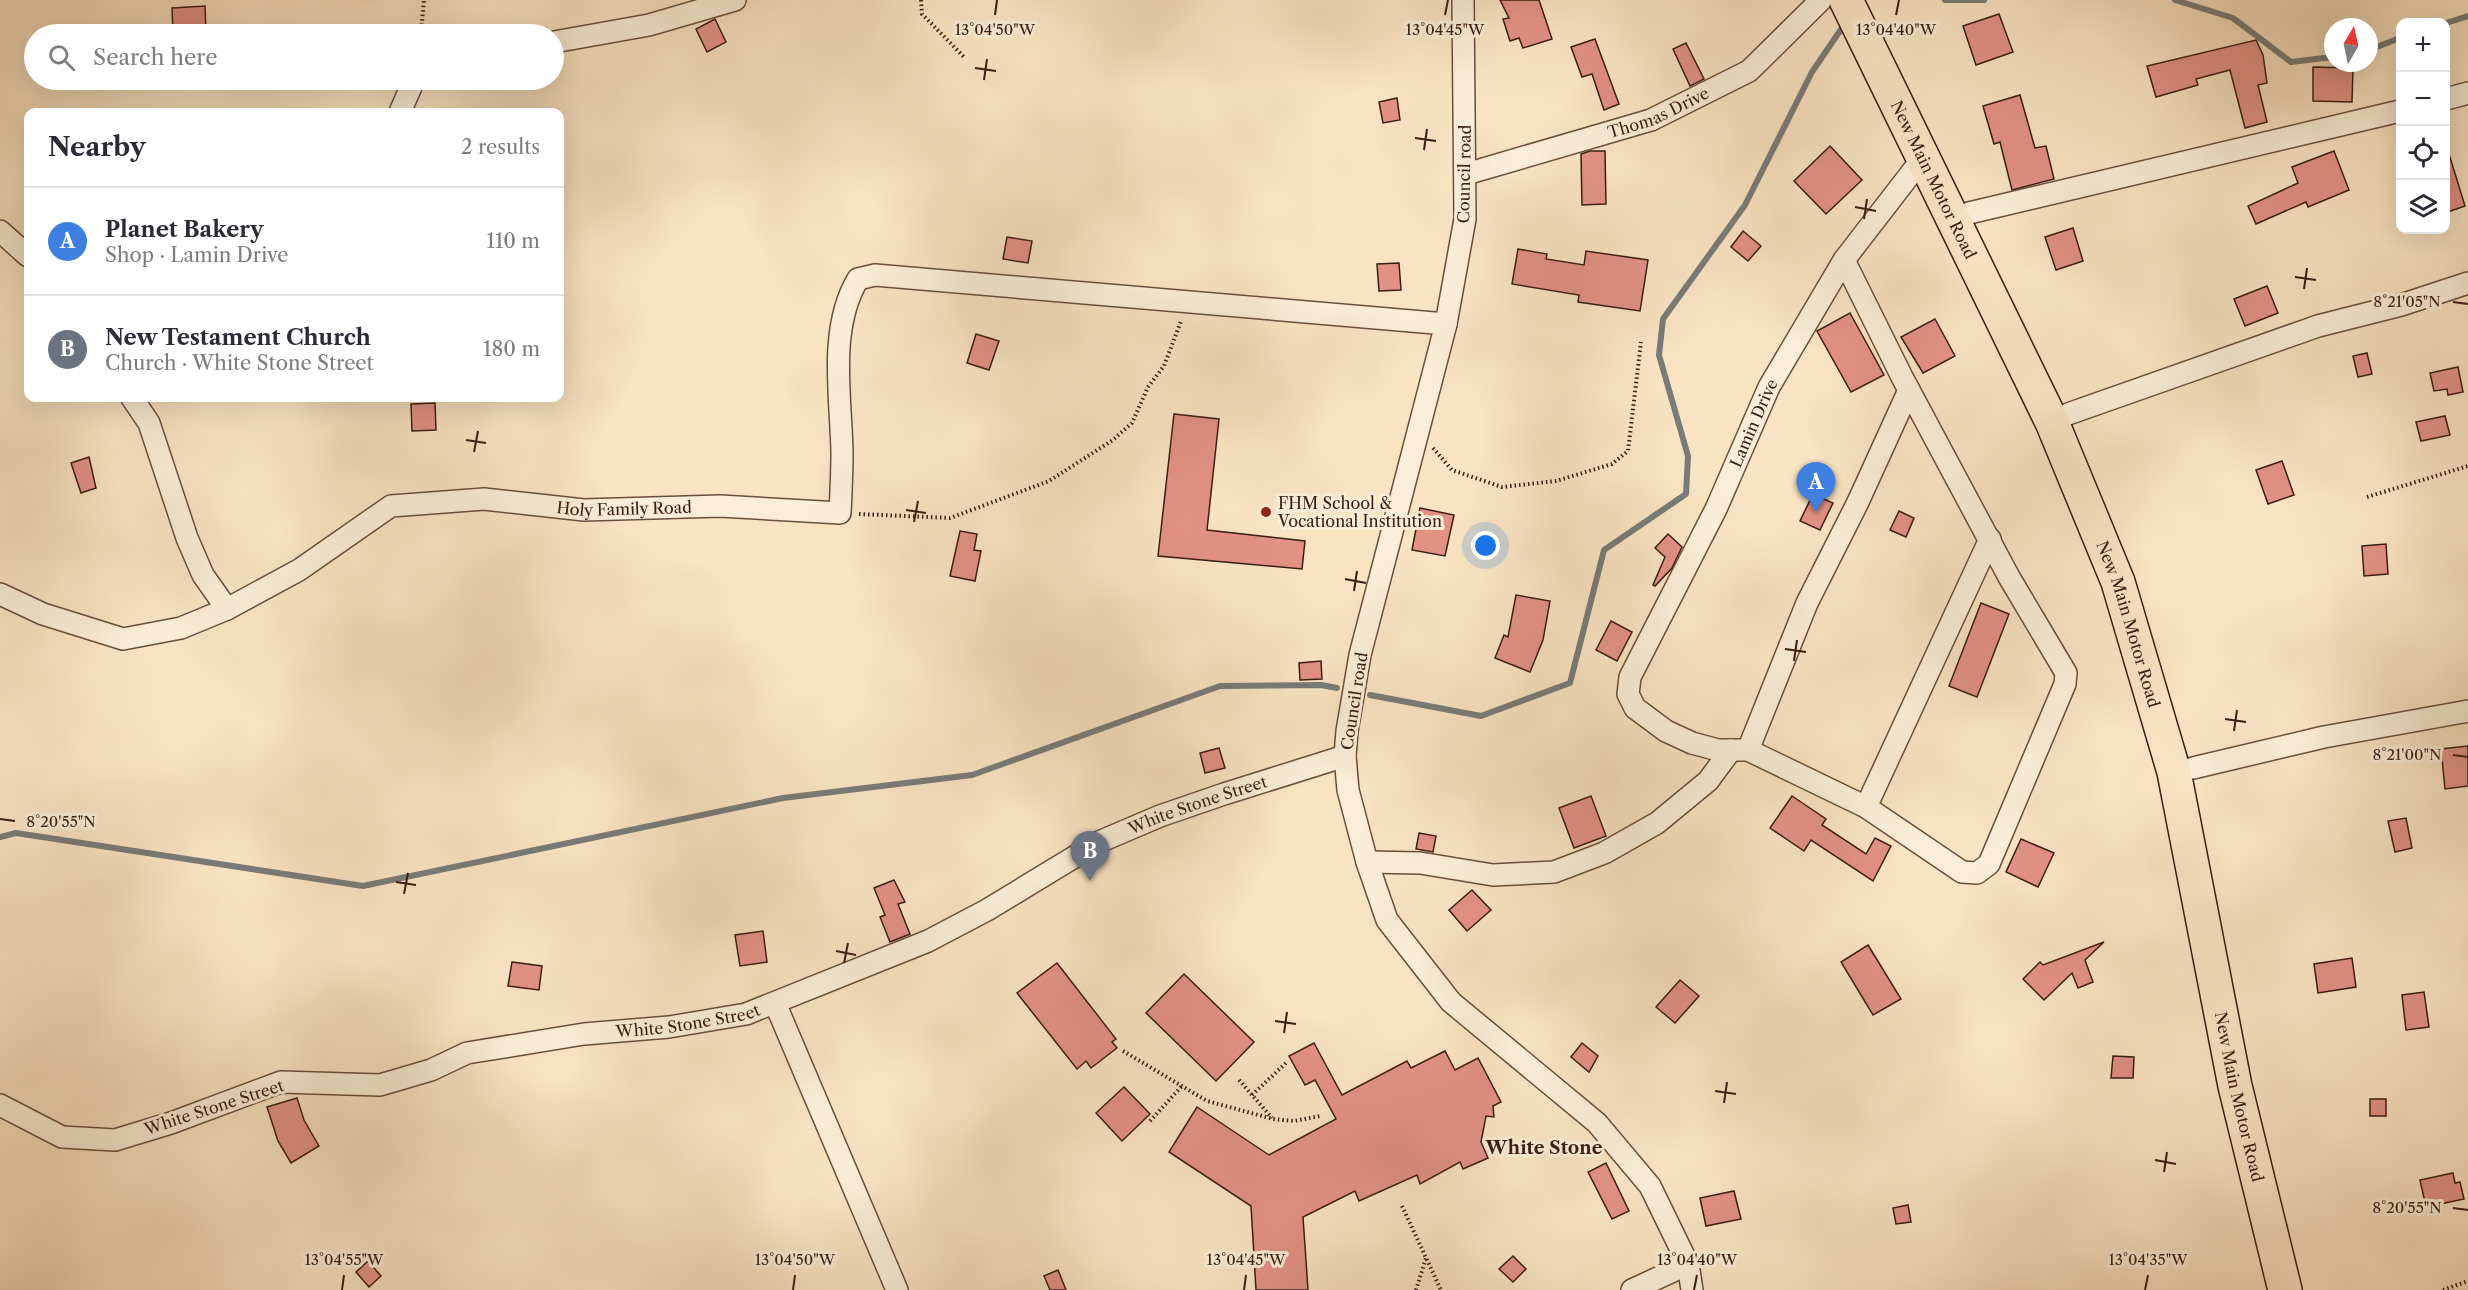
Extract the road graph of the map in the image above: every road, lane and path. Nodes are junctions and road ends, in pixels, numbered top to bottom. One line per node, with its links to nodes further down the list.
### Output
1 (424, 0): 8 (path)
2 (735, 0): 9 (street)
3 (921, 0): 10 (path)
4 (1463, 0): 17 (street, Council road)
5 (1821, 0): 17 (street, Thomas Drive)
6 (1846, 0): 16 (highway, New Main Motor Road)
7 (1867, 0): 18 (highway, New Main Motor Road)
8 (422, 24)
9 (564, 40)
10 (966, 58)
11 (410, 90): 14 (street)
12 (2468, 93): 13 (street)
13 (2450, 98)
14 (402, 108)
15 (2396, 112): 18 (street)
16 (1922, 159): 21 (street, Lamin Drive); 61 (highway, New Main Motor Road)
17 (1466, 174): 24 (street, Council road)
18 (1969, 213): 28 (highway, New Main Motor Road)
19 (0, 231): 20 (street)
20 (24, 252)
21 (1845, 260): 26 (street); 37 (street, Lamin Drive)
22 (2468, 283): 28 (street)
23 (1188, 302): 24 (street); 32 (path); 32 (street)
24 (1446, 324): 29 (street, Council road)
25 (1641, 342): 29 (path)
26 (1909, 390): 33 (street); 37 (street)
27 (135, 402): 35 (street)
28 (2068, 414): 39 (highway, New Main Motor Road)
29 (1419, 432): 38 (street, Council road)
30 (2468, 466): 31 (path)
31 (2367, 497)
32 (840, 513): 35 (street, Holy Family Road)
33 (1990, 539): 40 (street); 40 (street)
34 (0, 594): 35 (street, Holy Family Road)
35 (227, 609)
36 (2468, 711): 39 (street)
37 (1739, 750): 40 (street); 41 (street)
38 (1345, 756): 41 (street, Council road); 42 (street, White Stone Street)
39 (2193, 768): 62 (highway, New Main Motor Road)
40 (1866, 807)
41 (1367, 862): 54 (street, Council road)
42 (775, 1003): 48 (street, White Stone Street); 56 (street)
43 (1123, 1051): 46 (path)
44 (1286, 1063): 47 (path)
45 (1239, 1080): 47 (path)
46 (1182, 1086): 50 (path); 51 (path)
47 (1252, 1095): 50 (path)
48 (0, 1105)
49 (1320, 1116): 50 (path)
50 (1273, 1119)
51 (1150, 1121)
52 (1402, 1206): 53 (path)
53 (1426, 1258): 57 (path); 58 (path)
54 (1688, 1263): 59 (street); 60 (street, Council road)
55 (2468, 1281): 63 (path)
56 (897, 1290)
57 (1416, 1290)
58 (1441, 1290)
59 (1632, 1290)
60 (1692, 1290)
61 (2285, 1290)
62 (2304, 1290)
63 (2443, 1290)

